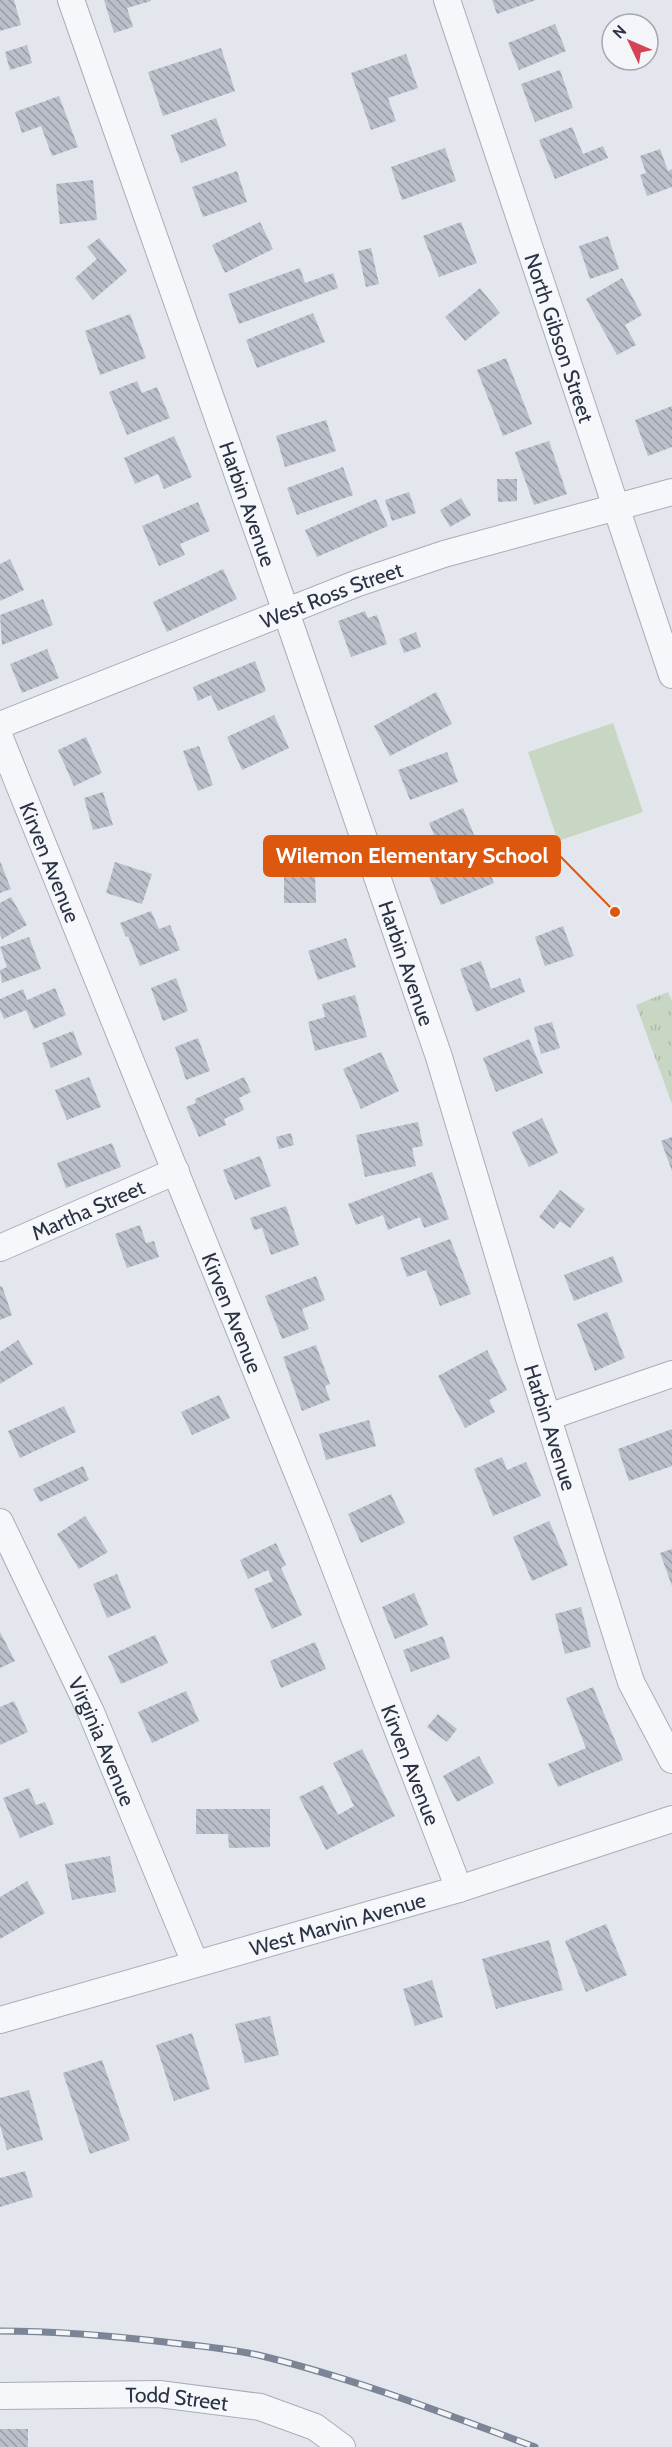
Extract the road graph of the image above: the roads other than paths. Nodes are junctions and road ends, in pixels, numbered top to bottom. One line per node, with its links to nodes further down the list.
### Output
1 (71, 0): 5 (street, Harbin Avenue)
2 (447, 0): 4 (street, North Gibson Street)
3 (672, 492): 4 (street, West Ross Street)
4 (616, 507): 5 (street, West Ross Street); 6 (street, North Gibson Street)
5 (286, 612): 7 (street, West Ross Street); 12 (street, Harbin Avenue)
6 (672, 675)
7 (0, 725)
8 (0, 738): 9 (street, Kirven Avenue)
9 (176, 1171): 10 (street, Martha Street); 16 (street, Kirven Avenue)
10 (0, 1248)
11 (672, 1374): 12 (street)
12 (548, 1417): 14 (street, Harbin Avenue)
13 (0, 1522): 17 (street, Virginia Avenue)
14 (672, 1760)
15 (672, 1819): 16 (street, West Marvin Avenue)
16 (459, 1889): 17 (street, West Marvin Avenue)
17 (195, 1963): 18 (street, West Marvin Avenue)
18 (0, 2020)
19 (0, 2396): 20 (street, Todd Street)
20 (342, 2447)

